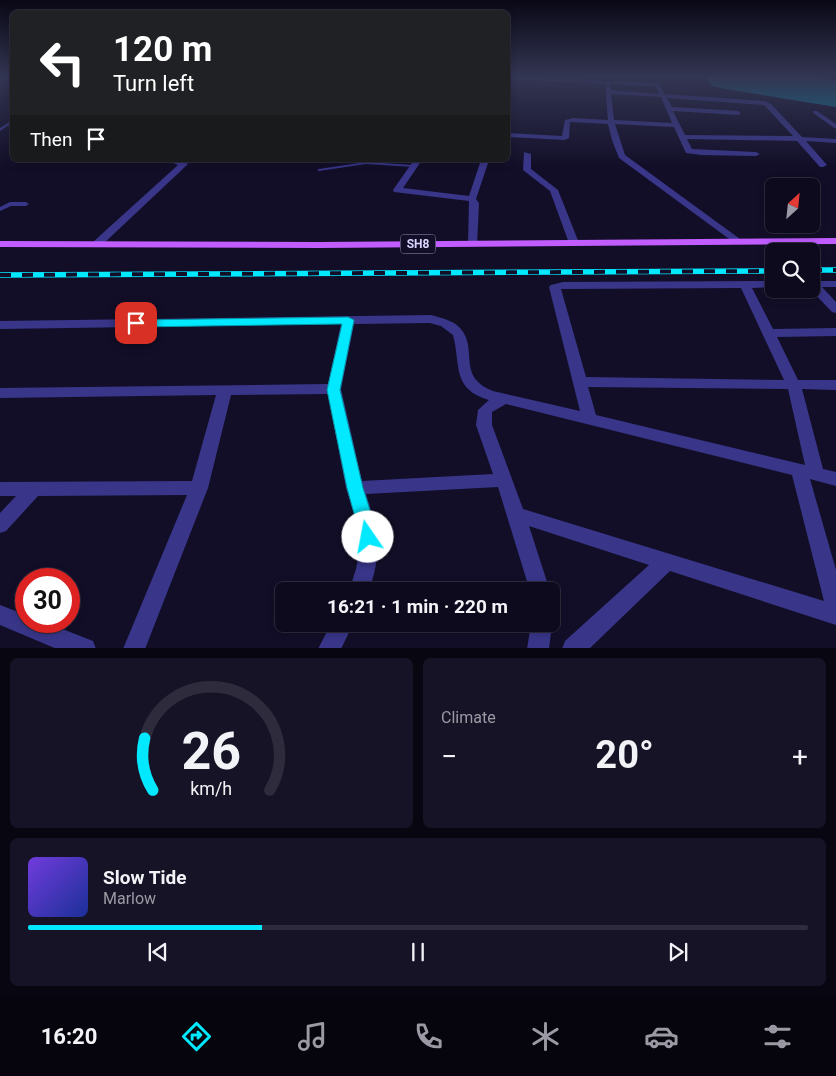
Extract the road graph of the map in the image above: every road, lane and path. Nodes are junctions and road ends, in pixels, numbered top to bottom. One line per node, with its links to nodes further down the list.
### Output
1 (610, 107): 6 (street)
2 (771, 107): 11 (street)
3 (670, 109): 5 (street); 7 (street)
4 (815, 112): 8 (street)
5 (738, 113)
6 (612, 122): 7 (street); 9 (street); 23 (street)
7 (677, 125): 10 (street)
8 (836, 127)
9 (510, 135)
10 (682, 137): 11 (street); 14 (street)
11 (798, 139): 12 (street); 18 (street)
12 (836, 141)
13 (527, 154): 25 (street)
14 (756, 154)
15 (186, 162): 27 (street)
16 (484, 162): 20 (street)
17 (416, 163): 19 (lane); 20 (street)
18 (823, 164)
19 (319, 170)
20 (472, 198): 28 (street)
21 (26, 204): 22 (lane)
22 (0, 209)
23 (736, 241): 24 (main road, SH8); 25 (main road, SH8)
24 (836, 241)
25 (574, 243): 28 (main road, SH8)
26 (0, 244): 27 (main road, SH8)
27 (97, 244): 28 (main road, SH8)
28 (473, 244)
29 (745, 284): 30 (street); 38 (street); 39 (street)
30 (765, 284)
31 (820, 284): 32 (street)
32 (836, 284)
33 (820, 292): 34 (street)
34 (836, 309)
35 (348, 320): 36 (street); 43 (street); 45 (street)
36 (0, 325)
37 (836, 332): 38 (street)
38 (769, 333): 41 (street)
39 (579, 382): 41 (street); 46 (street)
40 (836, 385): 41 (street)
41 (794, 386): 47 (street)
42 (225, 390): 43 (street); 44 (street); 52 (street)
43 (334, 390): 53 (street)
44 (0, 393)
45 (505, 399): 46 (street); 49 (street)
46 (590, 420): 47 (street)
47 (808, 472): 48 (street); 59 (street)
48 (836, 479)
49 (505, 480): 53 (street); 54 (street)
50 (0, 488): 51 (street)
51 (34, 488): 52 (street); 55 (street)
52 (199, 488): 65 (street)
53 (355, 488): 57 (street)
54 (516, 514): 56 (street); 58 (street)
55 (0, 525)
56 (667, 561): 61 (street); 68 (street)
57 (362, 582)
58 (538, 582)
59 (836, 606)
60 (0, 615): 64 (street)
61 (836, 615)
62 (338, 632): 66 (street)
63 (540, 632): 67 (street)
64 (85, 648)
65 (134, 648)
66 (329, 648)
67 (538, 648)
68 (574, 648)

